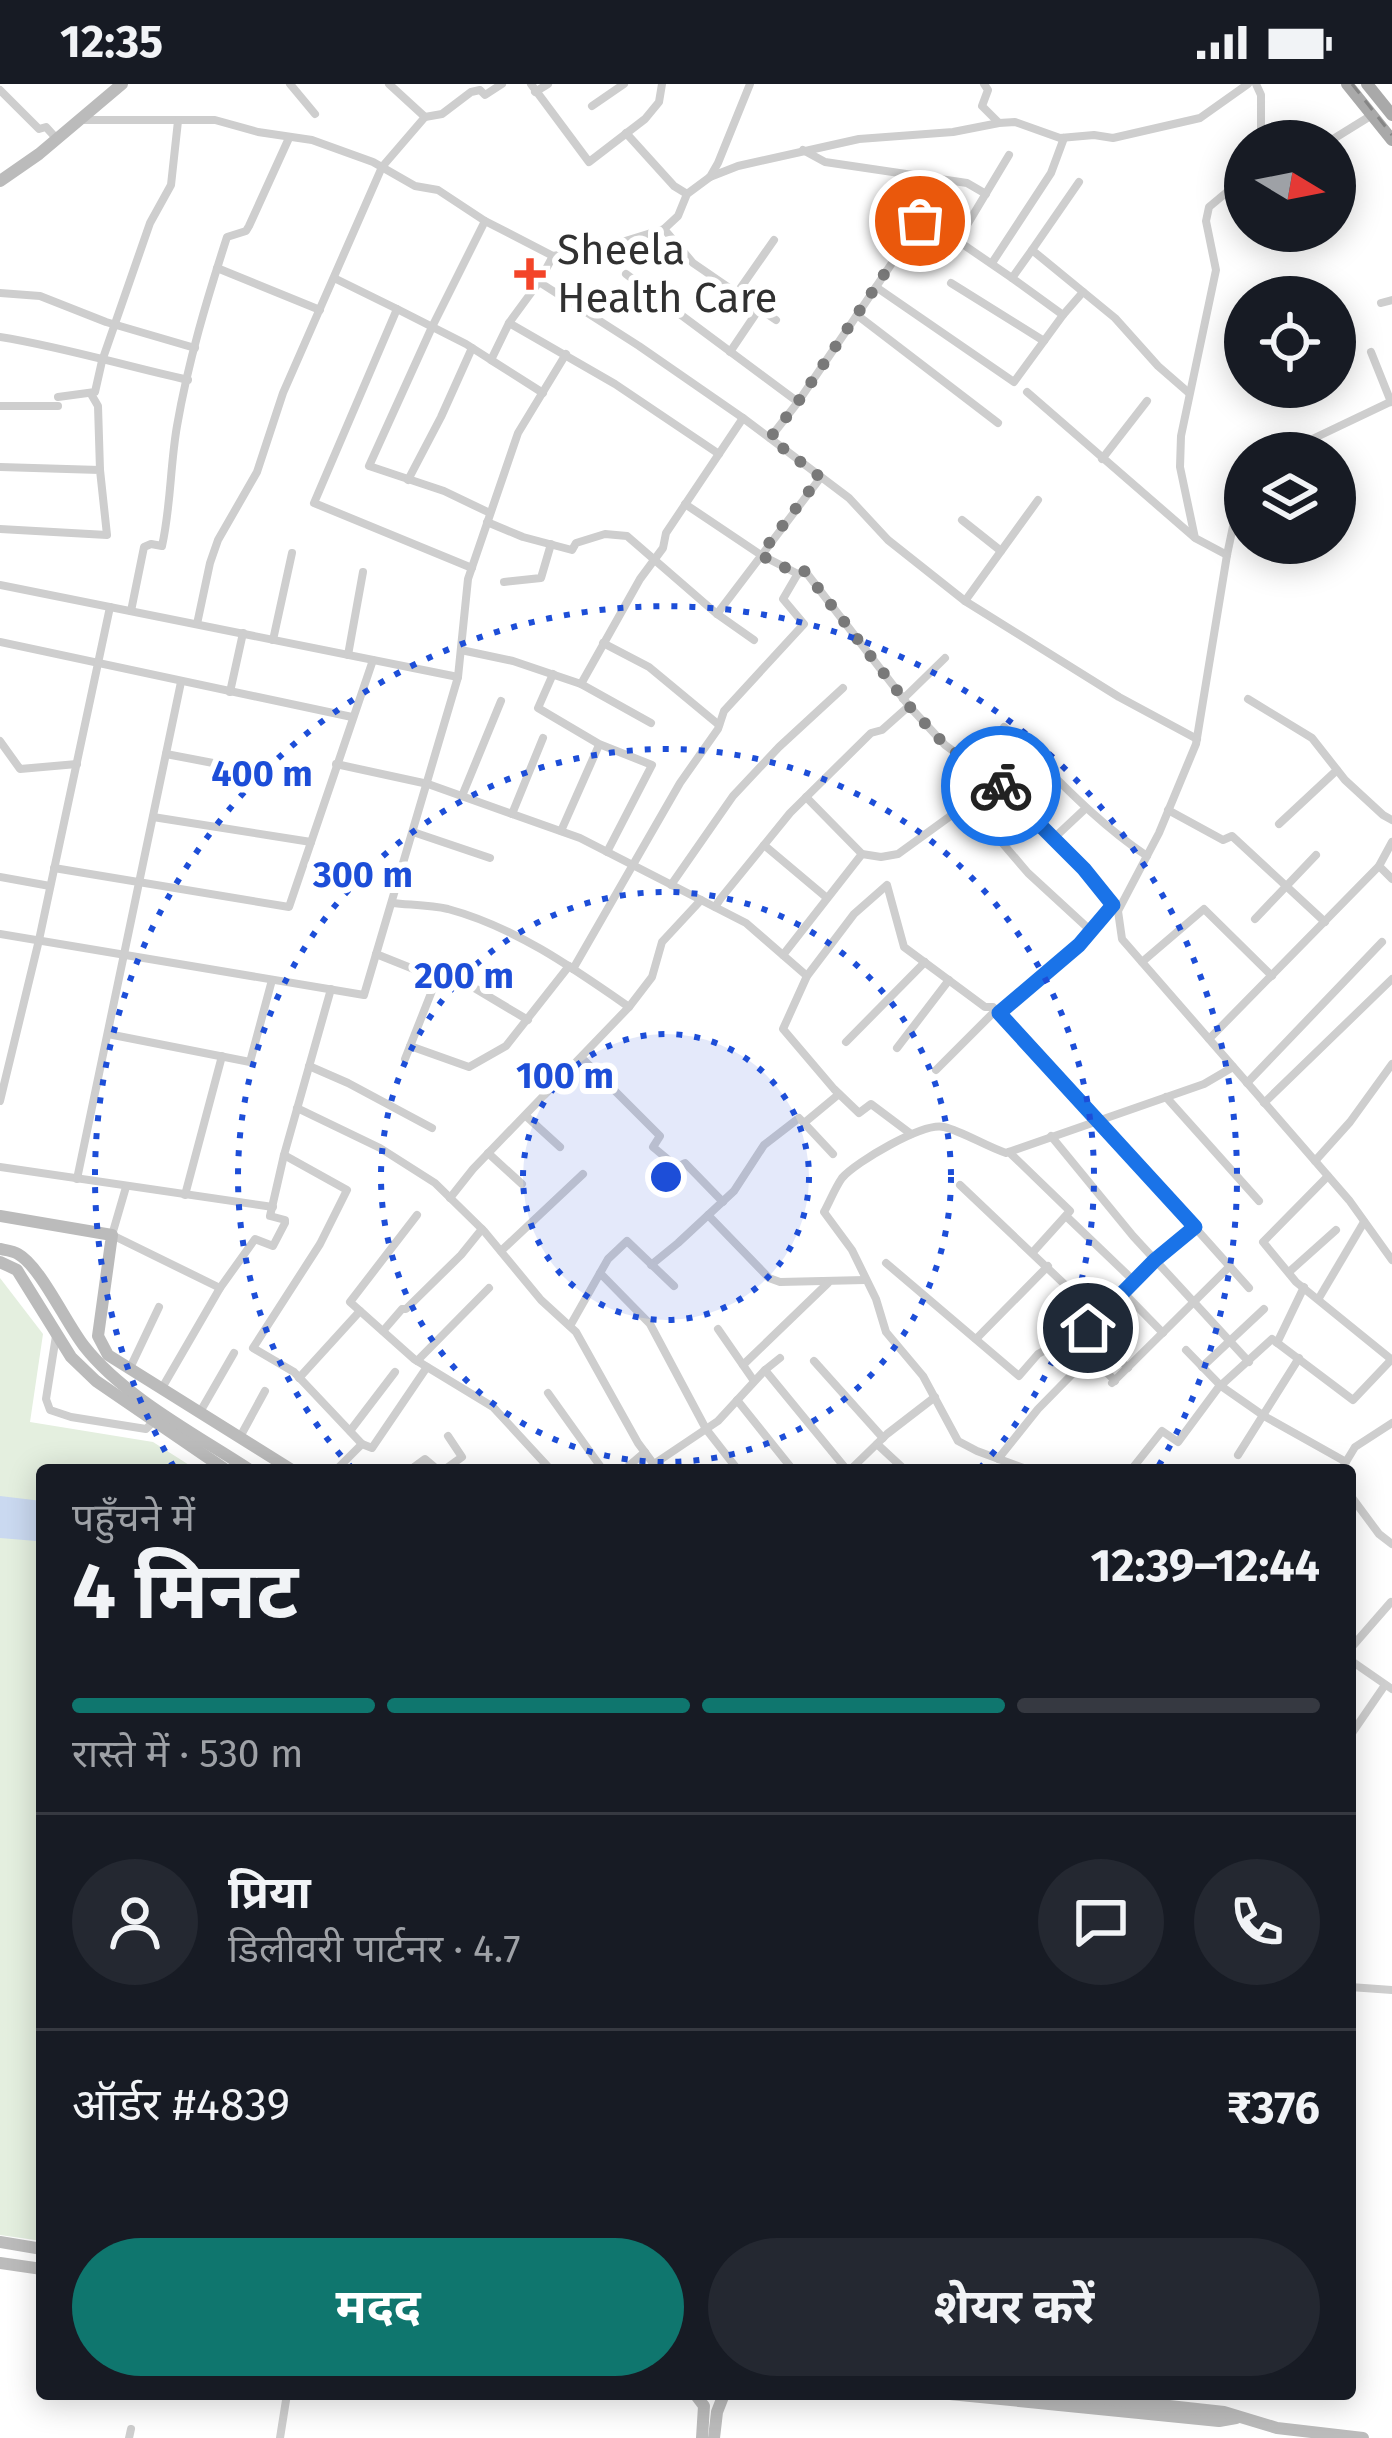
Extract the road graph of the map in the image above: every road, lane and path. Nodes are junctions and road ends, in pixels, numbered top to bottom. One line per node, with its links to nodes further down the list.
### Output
1 (122, 84): 20 (street)
2 (290, 84): 16 (street)
3 (389, 84): 19 (street)
4 (502, 84): 19 (street)
5 (548, 84): 13 (street)
6 (624, 84): 15 (street)
7 (662, 84): 25 (street)
8 (750, 84): 33 (street)
9 (984, 84): 23 (street)
10 (1252, 84): 21 (street); 28 (street)
11 (1347, 84): 17 (main road)
12 (1367, 84): 18 (main road)
13 (533, 88): 25 (street)
14 (0, 91): 26 (street)
15 (592, 106)
16 (315, 114)
17 (1372, 115): 24 (street); 29 (main road)
18 (1392, 115)
19 (425, 117): 32 (street)
20 (78, 120): 22 (street); 26 (street)
21 (1261, 120)
22 (178, 121): 27 (street); 65 (street)
23 (999, 123): 28 (street); 30 (street)
24 (1356, 125)
25 (626, 133): 36 (street)
26 (56, 138): 34 (street)
27 (289, 138): 32 (street); 46 (street)
28 (1064, 138): 45 (street)
29 (1392, 140)
30 (803, 151): 33 (street); 37 (street)
31 (1010, 155): 37 (street)
32 (382, 167): 39 (street); 48 (street)
33 (710, 177): 36 (street)
34 (0, 182)
35 (1078, 182): 43 (street)
36 (687, 194): 40 (street)
37 (986, 194): 42 (street)
38 (1224, 194): 79 (street)
39 (485, 221): 44 (street); 66 (street)
40 (664, 229): 44 (street); 55 (street)
41 (774, 240): 55 (street)
42 (958, 240): 45 (street); 52 (street)
43 (1032, 250): 49 (street); 53 (street)
44 (553, 256): 50 (street)
45 (992, 263): 49 (street)
46 (217, 268): 60 (street); 69 (street)
47 (626, 274): 71 (street)
48 (334, 278): 58 (street); 60 (street)
49 (1012, 278): 62 (street)
50 (538, 282): 64 (street); 85 (street)
51 (951, 283): 68 (street)
52 (876, 287): 61 (street); 68 (street)
53 (1083, 292): 62 (street); 79 (street)
54 (0, 293): 65 (street)
55 (737, 293): 59 (street)
56 (1392, 300): 57 (street)
57 (1381, 303)
58 (397, 309): 66 (street); 108 (street)
59 (759, 309): 63 (street); 71 (street)
60 (320, 310): 117 (street)
61 (857, 315): 82 (street); 86 (street)
62 (1063, 315): 68 (street)
63 (776, 320)
64 (509, 323): 73 (street); 74 (street)
65 (115, 324): 69 (street); 75 (street)
66 (432, 326): 70 (street); 94 (street)
67 (0, 337): 75 (street)
68 (1044, 341)
69 (195, 347): 76 (street)
70 (472, 348): 74 (street); 94 (street)
71 (730, 352): 82 (street)
72 (1371, 352): 83 (street)
73 (566, 354): 78 (street); 89 (street)
74 (491, 360): 78 (street)
75 (102, 361): 76 (street); 80 (street)
76 (188, 380): 115 (street)
77 (1027, 392): 90 (street)
78 (543, 393): 97 (street)
79 (1189, 393): 100 (street)
80 (91, 394): 84 (street); 92 (street)
81 (1147, 401): 90 (street)
82 (798, 402): 88 (street)
83 (1391, 402): 87 (street)
84 (0, 406)
85 (743, 418): 88 (street); 89 (street)
86 (998, 422)
87 (1327, 432)
88 (770, 438): 93 (street)
89 (719, 454): 96 (street)
90 (1102, 459): 100 (street)
91 (0, 467): 92 (street)
92 (100, 470): 99 (street)
93 (820, 477): 105 (street); 113 (street)
94 (408, 480): 97 (street)
95 (1039, 500): 102 (street)
96 (685, 504): 105 (street); 106 (street)
97 (488, 517): 101 (street); 108 (street)
98 (962, 520): 102 (street)
99 (0, 529)
100 (1195, 538): 104 (street)
101 (551, 544): 106 (street); 111 (street)
102 (1001, 550): 113 (street)
103 (292, 553): 119 (street)
104 (1224, 553)
105 (760, 555): 110 (street); 116 (street)
106 (653, 561): 116 (street); 122 (street)
107 (1226, 564): 142 (street)
108 (472, 568): 123 (street)
109 (363, 572): 124 (street)
110 (798, 574): 136 (street); 139 (street)
111 (504, 582)
112 (0, 584): 114 (street)
113 (965, 601): 142 (street)
114 (110, 608): 115 (street); 127 (street)
115 (131, 611): 117 (street)
116 (717, 614): 120 (street)
117 (197, 624): 118 (street)
118 (243, 633): 119 (street); 133 (street)
119 (273, 640): 124 (street)
120 (754, 640)
121 (0, 642): 127 (street)
122 (603, 643): 131 (street); 139 (street)
123 (461, 650): 128 (street); 129 (street)
124 (348, 655): 126 (street)
125 (945, 658): 136 (street)
126 (373, 660): 129 (street); 137 (street)
127 (98, 664): 130 (street); 147 (street)
128 (553, 674): 131 (street); 144 (street)
129 (458, 677): 151 (street)
130 (181, 682): 133 (street); 145 (street)
131 (581, 684): 138 (street)
132 (844, 688): 178 (street)
133 (230, 692): 137 (street)
134 (1248, 699): 149 (street)
135 (501, 701): 152 (street)
136 (906, 703): 150 (street); 153 (street)
137 (352, 717): 148 (street)
138 (651, 723)
139 (720, 725): 172 (street)
140 (1004, 727): 155 (street)
141 (543, 738): 157 (street)
142 (1197, 739): 156 (street)
143 (0, 742): 147 (street)
144 (599, 744): 161 (street); 167 (street)
145 (166, 754): 146 (street); 158 (street)
146 (213, 763)
147 (77, 764): 174 (street)
148 (336, 764): 151 (street); 164 (street)
149 (1337, 770): 159 (street); 160 (street)
150 (997, 782): 154 (street); 163 (street)
151 (428, 784): 152 (street); 162 (street)
152 (462, 796): 157 (street)
153 (806, 797): 166 (street); 168 (street)
154 (968, 803): 168 (street); 188 (street)
155 (1087, 808): 163 (street); 170 (street)
156 (1168, 809): 170 (street); 180 (street)
157 (512, 814): 161 (street)
158 (153, 817): 164 (street); 177 (street)
159 (1392, 820)
160 (1279, 824)
161 (561, 831): 167 (street)
162 (413, 832): 171 (street); 183 (street)
163 (1054, 838): 185 (street)
164 (310, 842): 177 (street)
165 (1392, 842): 173 (street)
166 (764, 845): 181 (street); 184 (street)
167 (607, 852): 172 (street)
168 (862, 854): 181 (street)
169 (1316, 855): 180 (street)
170 (1147, 856): 185 (street)
171 (490, 858)
172 (632, 865): 178 (street); 197 (street)
173 (1379, 866): 176 (street); 187 (street)
174 (54, 868): 177 (street); 179 (street)
175 (0, 877): 179 (street)
176 (1392, 879)
177 (140, 882): 193 (street)
178 (671, 885): 182 (street)
179 (50, 886): 190 (street)
180 (1286, 886): 186 (street); 187 (street)
181 (827, 899): 194 (street)
182 (700, 900): 184 (street); 205 (street)
183 (392, 903): 192 (street); 197 (street)
184 (716, 908): 194 (street)
185 (1115, 908): 188 (street); 196 (street)
186 (1256, 919)
187 (1324, 922): 199 (street)
188 (1090, 930): 206 (street)
189 (0, 934): 190 (street)
190 (39, 940): 193 (street); 223 (street)
191 (1382, 943): 220 (street)
192 (376, 954): 200 (street); 204 (street)
193 (124, 955): 201 (street); 208 (street)
194 (783, 956): 198 (street)
195 (925, 962): 198 (street); 202 (street); 210 (street)
196 (1142, 962): 199 (street); 209 (street)
197 (571, 967): 205 (street); 207 (street)
198 (807, 976): 221 (street)
199 (1272, 976): 209 (street)
200 (436, 978): 207 (street); 211 (street)
201 (272, 980): 204 (street); 213 (street)
202 (949, 980): 206 (street); 212 (street)
203 (1392, 980): 224 (street)
204 (331, 989): 217 (street)
205 (629, 1007): 214 (street)
206 (997, 1011): 219 (street); 227 (street)
207 (529, 1020): 211 (street)
208 (108, 1034): 213 (street); 241 (street)
209 (1209, 1039): 218 (street)
210 (846, 1042)
211 (410, 1046): 215 (street)
212 (897, 1048)
213 (222, 1056): 245 (street)
214 (582, 1058): 226 (street); 247 (street)
215 (405, 1059)
216 (1392, 1064): 237 (street)
217 (309, 1066): 225 (street); 229 (street)
218 (1233, 1067): 220 (street); 222 (street)
219 (936, 1070)
220 (1247, 1083): 224 (street)
221 (839, 1094): 228 (street); 230 (street)
222 (1166, 1097): 227 (street); 248 (street)
223 (0, 1101)
224 (1264, 1103): 237 (street)
225 (297, 1108): 235 (street); 246 (street)
226 (525, 1115): 232 (street); 234 (street)
227 (1099, 1120): 231 (street); 255 (street)
228 (803, 1123): 236 (street); 247 (street)
229 (432, 1128)
230 (910, 1134): 233 (street); 271 (street)
231 (1051, 1136): 233 (street); 263 (street)
232 (560, 1147)
233 (1009, 1151): 253 (street)
234 (488, 1153): 242 (street); 246 (street)
235 (284, 1154): 249 (street); 313 (street)
236 (833, 1154)
237 (1315, 1161): 240 (street)
238 (0, 1167): 241 (street)
239 (583, 1174): 260 (street)
240 (1328, 1177): 254 (street); 269 (street)
241 (76, 1179): 244 (street)
242 (522, 1184)
243 (960, 1185): 261 (street)
244 (126, 1186): 245 (street); 258 (street)
245 (185, 1195): 249 (street)
246 (450, 1198): 256 (street)
247 (723, 1202): 250 (street)
248 (1259, 1202)
249 (273, 1207): 276 (street)
250 (708, 1215): 266 (street); 273 (street)
251 (0, 1216): 258 (street)
252 (417, 1216): 284 (street)
253 (1066, 1216): 261 (street); 272 (street)
254 (1364, 1222): 262 (street); 280 (street)
255 (1195, 1227): 263 (street); 267 (street)
256 (482, 1229): 260 (street); 290 (street)
257 (1336, 1230): 269 (street)
258 (112, 1235): 276 (street); 292 (street)
259 (0, 1249): 289 (street)
260 (501, 1251): 286 (street)
261 (1033, 1252): 268 (street)
262 (1390, 1252)
263 (1155, 1260): 272 (street); 281 (street)
264 (0, 1262): 289 (street)
265 (886, 1263): 293 (street)
266 (651, 1264): 270 (street); 274 (street)
267 (1230, 1266): 278 (street); 281 (street)
268 (1048, 1267): 285 (street); 293 (street)
269 (1289, 1272): 275 (street)
270 (600, 1274): 286 (street); 325 (street)
271 (866, 1280): 273 (street); 319 (street)
272 (1134, 1281): 279 (street)
273 (829, 1282): 306 (street)
274 (674, 1286)
275 (1304, 1287): 280 (street); 295 (street)
276 (220, 1288): 316 (street)
277 (489, 1288): 302 (street)
278 (1249, 1288)
279 (1123, 1292): 285 (street); 291 (street)
280 (1318, 1298): 301 (street)
281 (1194, 1302): 291 (street); 294 (street)
282 (159, 1307): 310 (street)
283 (1264, 1309): 294 (street)
284 (360, 1311): 290 (street); 313 (street)
285 (1099, 1317): 287 (street)
286 (570, 1326): 331 (street)
287 (1088, 1328): 293 (street); 296 (street)
288 (718, 1329): 306 (street)
289 (63, 1330): 292 (street); 323 (street); 323 (street); 335 (street)
290 (383, 1331): 302 (street)
291 (1163, 1333): 309 (street)
292 (98, 1336): 310 (street)
293 (976, 1339)
294 (1230, 1341): 304 (street); 308 (street)
295 (1277, 1343): 300 (street); 304 (street)
296 (1110, 1350): 305 (street); 309 (street)
297 (1186, 1350): 308 (street)
298 (235, 1353): 321 (street)
299 (780, 1358): 311 (street)
300 (1299, 1358): 301 (street); 322 (street)
301 (1392, 1359)
302 (417, 1361): 307 (street)
303 (814, 1361): 329 (street)
304 (1249, 1362): 315 (street)
305 (1098, 1363): 309 (street); 333 (street)
306 (743, 1365): 314 (street)
307 (427, 1367): 330 (street); 339 (street)
308 (1202, 1367): 315 (street)
309 (1128, 1368)
310 (130, 1369): 316 (street)
311 (765, 1370): 314 (street); 346 (street)
312 (395, 1372): 326 (street)
313 (299, 1378): 326 (street)
314 (754, 1382): 320 (street)
315 (1221, 1386): 322 (street); 350 (street)
316 (162, 1388): 321 (street)
317 (265, 1391): 328 (street)
318 (548, 1393): 340 (street)
319 (935, 1396): 329 (street); 333 (street)
320 (737, 1400): 325 (street); 345 (street)
321 (200, 1412): 328 (street)
322 (1264, 1416): 332 (street); 351 (street)
323 (154, 1421): 334 (street)
324 (1392, 1423): 352 (street)
325 (706, 1429): 343 (street); 344 (street)
326 (350, 1431): 330 (street)
327 (448, 1436): 338 (street)
328 (240, 1437): 336 (street)
329 (880, 1441): 347 (street); 348 (street)
330 (362, 1444): 337 (street)
331 (645, 1452): 341 (street); 342 (street)
332 (1238, 1455)
333 (998, 1459): 349 (street)
334 (217, 1464)
335 (241, 1464)
336 (283, 1464)
337 (342, 1464)
338 (451, 1464)
339 (545, 1464)
340 (599, 1464)
341 (631, 1464)
342 (654, 1464)
343 (660, 1464)
344 (733, 1464)
345 (788, 1464)
346 (843, 1464)
347 (855, 1464)
348 (900, 1464)
349 (1012, 1464)
350 (1136, 1464)
351 (1340, 1464)
352 (1344, 1464)
353 (1356, 1503): 354 (street)
354 (1392, 1544)
355 (1391, 1601): 356 (street)
356 (1356, 1642)
357 (1356, 1664): 358 (street)
358 (1388, 1687): 359 (street)
359 (1356, 1728)
360 (1356, 1987): 361 (street)
361 (1392, 1990)
362 (0, 2242): 363 (street)
363 (36, 2248)
364 (0, 2263): 365 (street)
365 (36, 2269)
366 (285, 2400): 373 (street)
367 (700, 2400): 374 (street)
368 (722, 2400): 375 (street)
369 (1012, 2400): 371 (street)
370 (1115, 2400): 371 (street)
371 (1238, 2418): 372 (street)
372 (1277, 2433): 376 (street)
373 (280, 2438)
374 (702, 2438)
375 (714, 2438)
376 (1363, 2438)

